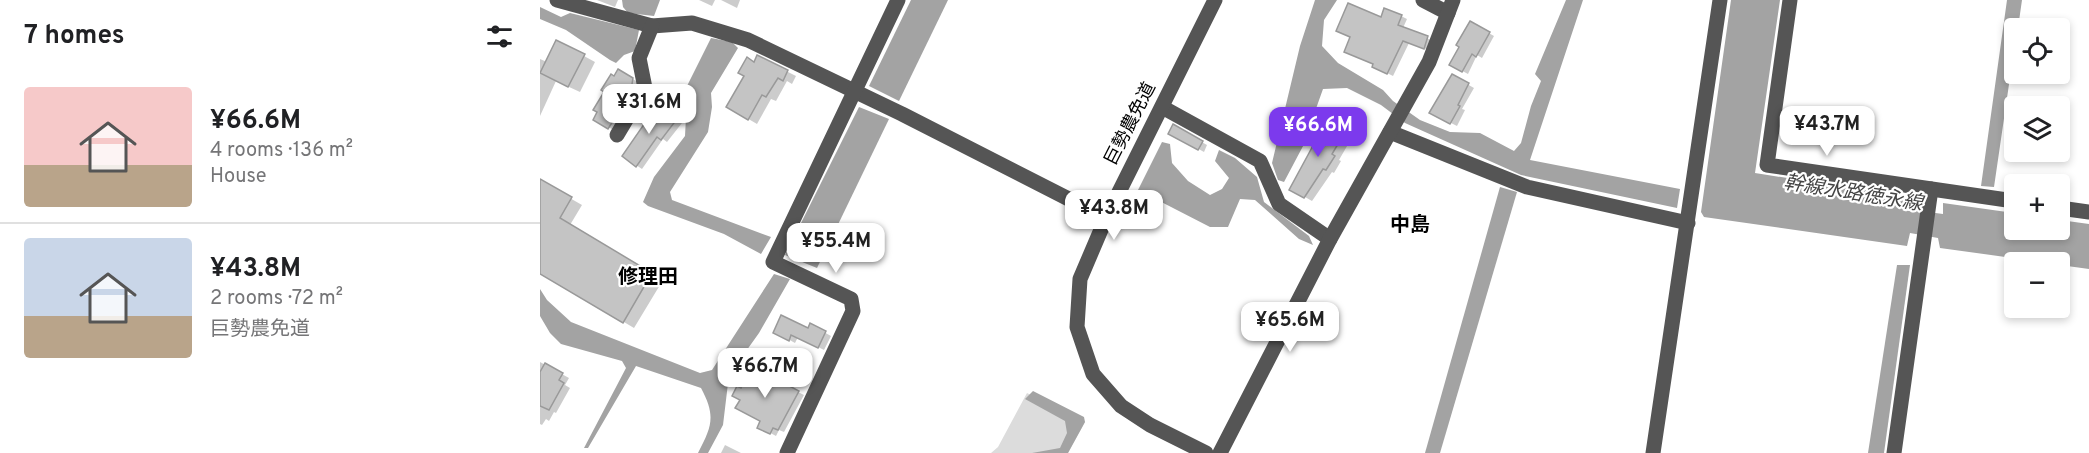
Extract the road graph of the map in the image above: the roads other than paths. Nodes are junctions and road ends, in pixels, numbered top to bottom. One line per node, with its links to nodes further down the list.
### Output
1 (557, 0): 8 (street)
2 (898, 0): 9 (street)
3 (1215, 0): 10 (street, 巨勢農免道)
4 (1423, 0): 7 (street)
5 (1720, 0): 18 (street)
6 (1790, 0): 13 (street)
7 (1450, 6): 11 (street)
8 (652, 26): 9 (street); 12 (street)
9 (853, 91): 17 (street); 20 (street)
10 (1162, 107): 17 (street, 巨勢農免道); 19 (street)
11 (1392, 127): 18 (street); 19 (street)
12 (617, 135)
13 (1931, 189): 14 (street); 24 (street)
14 (2004, 200)
15 (2070, 209): 16 (street)
16 (2089, 212)
17 (1106, 218): 21 (street, 巨勢農免道)
18 (1688, 223): 23 (street)
19 (1330, 239): 22 (street)
20 (787, 453)
21 (1206, 453)
22 (1220, 453)
23 (1653, 453)
24 (1894, 453)

